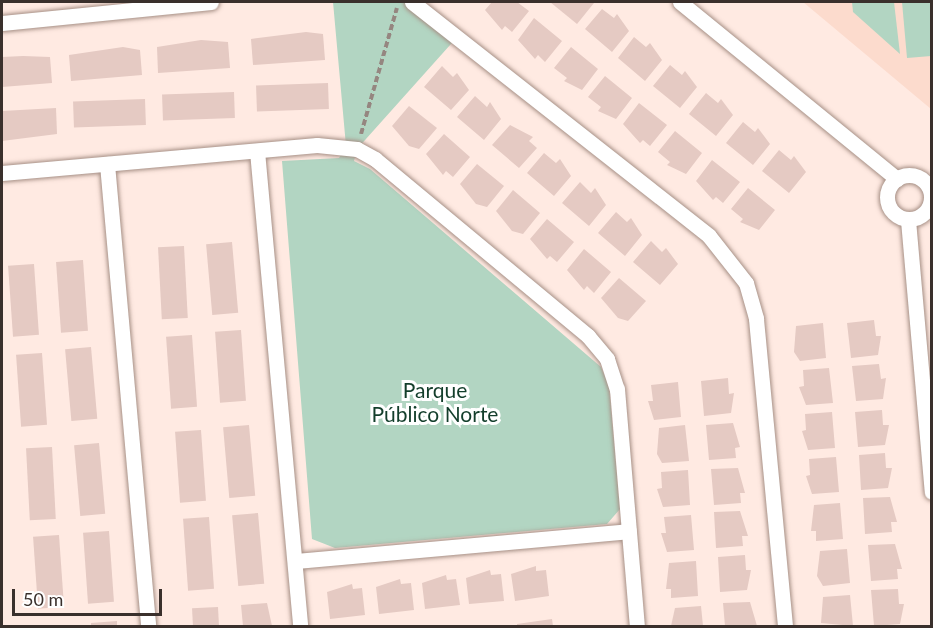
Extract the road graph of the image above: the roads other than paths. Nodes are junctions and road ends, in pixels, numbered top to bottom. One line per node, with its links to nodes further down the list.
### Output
1 (211, 2): 4 (street)
2 (412, 2): 17 (street)
3 (680, 2): 8 (street)
4 (2, 23)
5 (257, 151): 6 (street); 12 (street); 13 (street)
6 (107, 164): 7 (street); 14 (street)
7 (2, 173)
8 (897, 179): 9 (street); 10 (street)
9 (930, 186): 10 (street)
10 (908, 220): 11 (street)
11 (932, 492)
12 (629, 531): 13 (street); 16 (street)
13 (295, 561): 15 (street)
14 (148, 627)
15 (300, 627)
16 (637, 627)
17 (785, 627)

